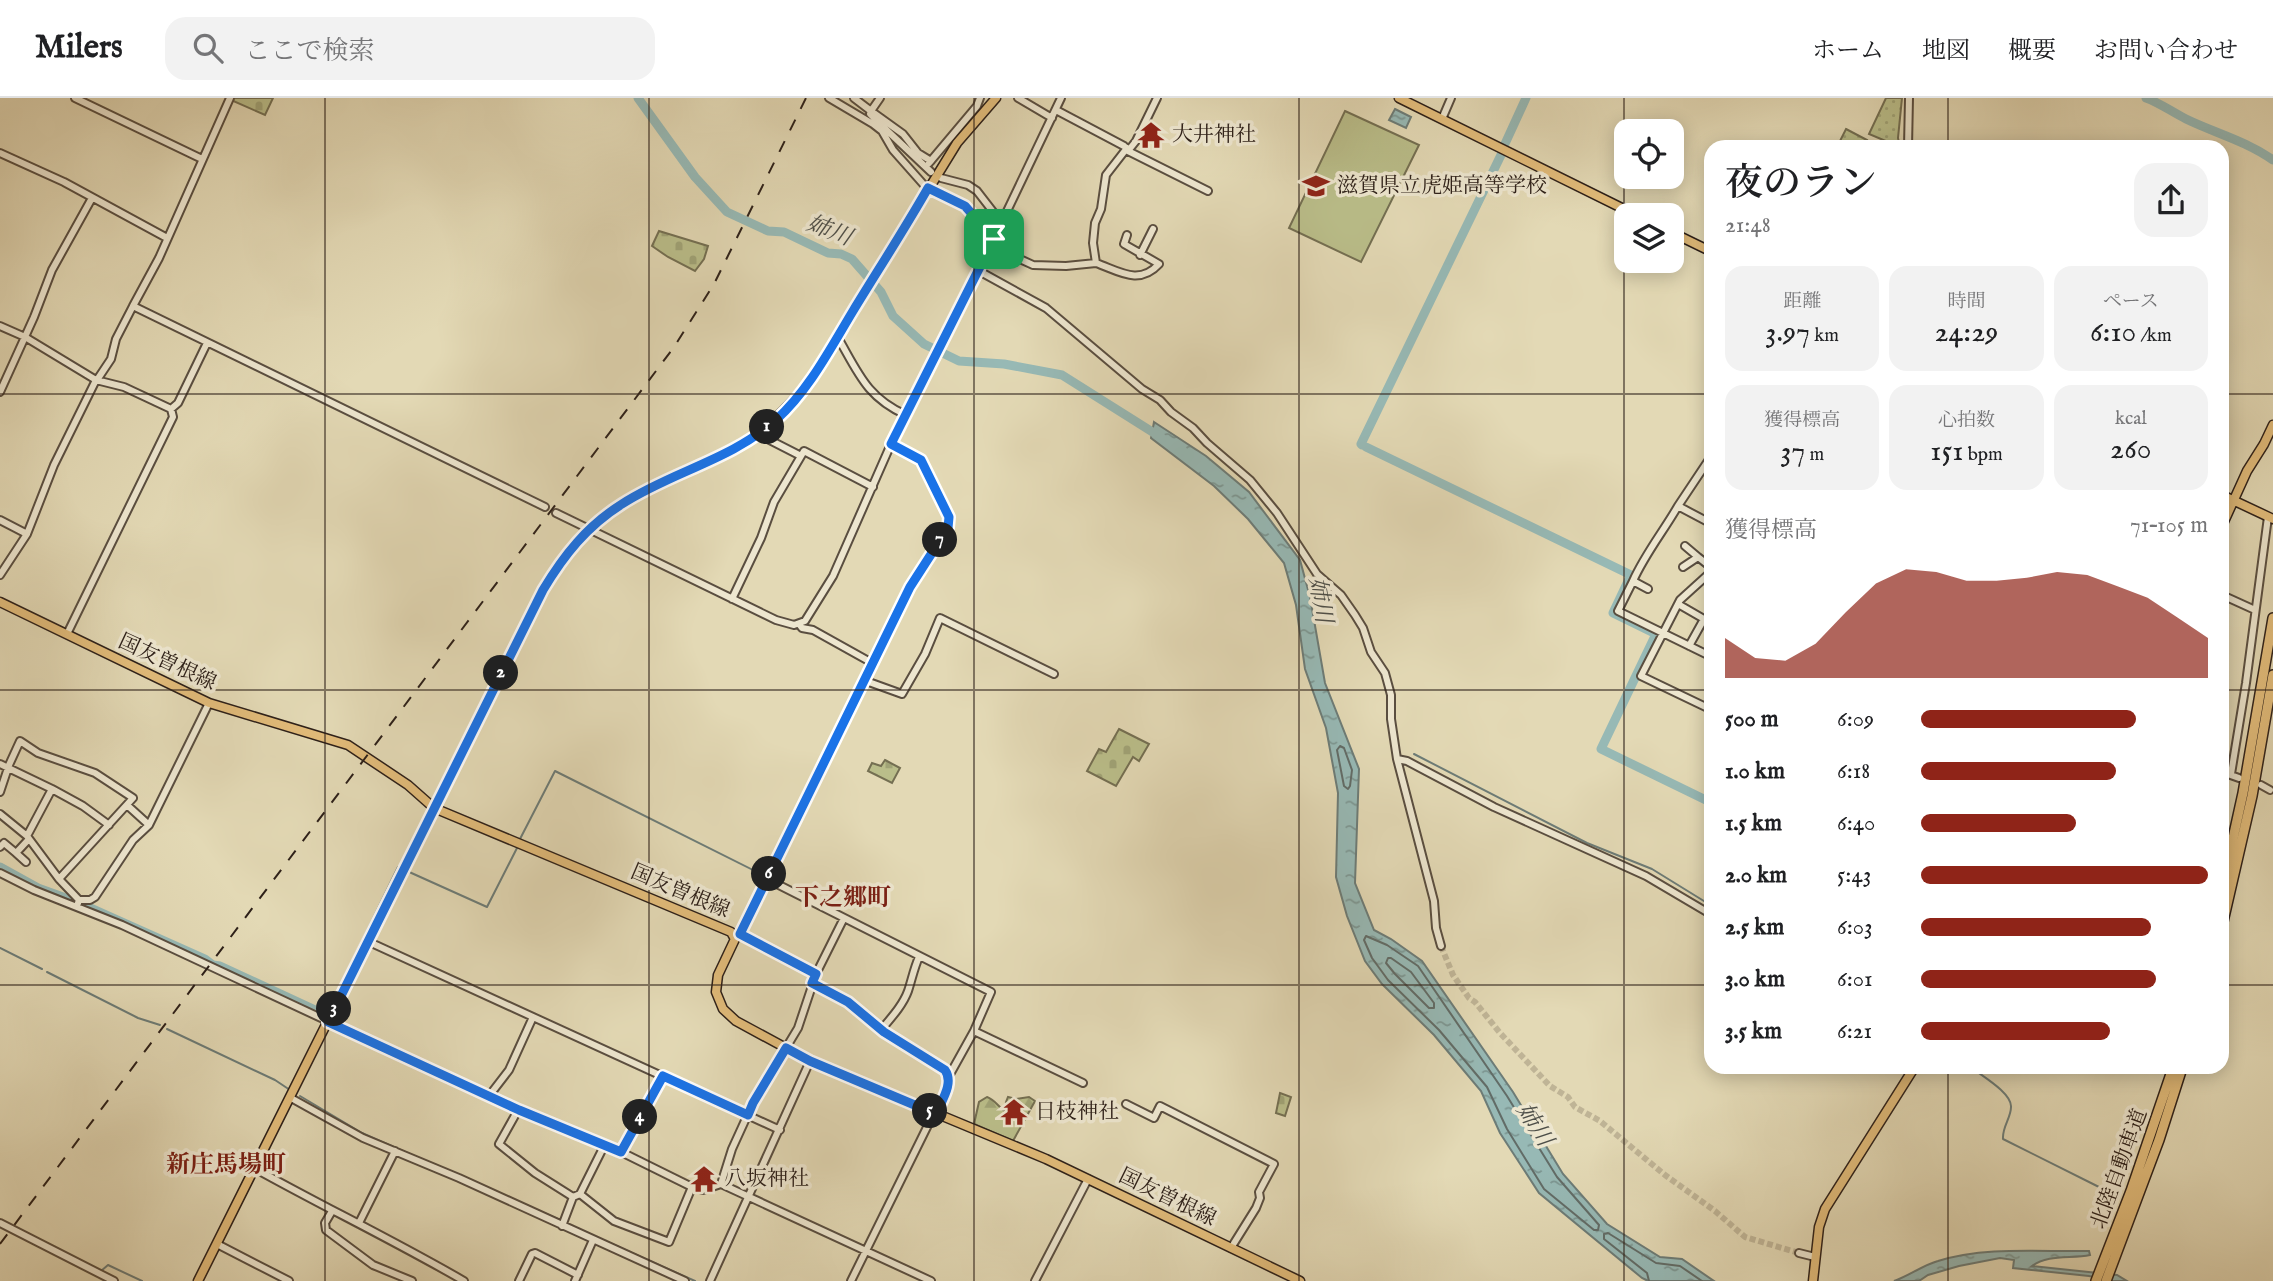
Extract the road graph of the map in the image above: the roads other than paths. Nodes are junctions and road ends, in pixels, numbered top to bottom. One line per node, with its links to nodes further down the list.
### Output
1 (75, 98): 22 (street)
2 (230, 98): 22 (street)
3 (830, 98): 18 (street)
4 (855, 98): 15 (street)
5 (880, 98): 15 (street)
6 (980, 98): 23 (street)
7 (996, 98): 25 (main road)
8 (1018, 98): 16 (street)
9 (1061, 98): 14 (street)
10 (1157, 98): 20 (street)
11 (1399, 98): 17 (main road)
12 (1451, 98): 17 (street)
13 (1909, 98): 19 (street)
14 (1056, 110): 16 (street); 20 (street)
15 (871, 111): 18 (street); 23 (street)
16 (1052, 118): 29 (street)
17 (1442, 119): 28 (main road)
18 (891, 138): 23 (street); 25 (street)
19 (1908, 140)
20 (1128, 149): 26 (street); 37 (street)
21 (0, 153): 27 (street)
22 (202, 159): 32 (street)
23 (931, 161)
24 (941, 178): 29 (street)
25 (927, 190): 34 (street); 41 (main road)
26 (1208, 191)
27 (92, 198): 32 (street); 42 (street)
28 (1614, 204)
29 (1002, 222): 34 (street)
30 (1153, 229): 36 (street)
31 (1127, 236): 36 (street)
32 (167, 238): 39 (street)
33 (1684, 238): 35 (main road)
34 (994, 239): 37 (street); 38 (street)
35 (1704, 248)
36 (1140, 255): 37 (street)
37 (1096, 263)
38 (979, 271): 47 (street); 90 (street)
39 (133, 306): 43 (street); 44 (street)
40 (0, 326): 42 (street)
41 (839, 334): 47 (street); 49 (main road)
42 (25, 337): 44 (street); 45 (street)
43 (207, 343): 46 (street); 57 (street)
44 (97, 380): 46 (street); 64 (street)
45 (0, 392)
46 (171, 409): 81 (street)
47 (906, 415): 50 (street)
48 (2273, 427): 55 (main road)
49 (758, 434): 51 (street); 63 (main road)
50 (891, 444): 53 (street); 84 (street)
51 (801, 456): 53 (street); 74 (street)
52 (1704, 467): 56 (street)
53 (873, 487): 79 (street)
54 (2229, 498): 55 (main road)
55 (2234, 500): 58 (main road); 60 (main road)
56 (1678, 506): 62 (street); 71 (street)
57 (545, 507)
58 (2229, 511)
59 (556, 513): 63 (street)
60 (2270, 518): 77 (street)
61 (0, 520): 64 (street)
62 (1704, 520)
63 (589, 528): 74 (street); 100 (main road)
64 (27, 534): 69 (street)
65 (1685, 546): 66 (street)
66 (1698, 557): 67 (street); 68 (street)
67 (1704, 563)
68 (1683, 567)
69 (0, 575)
70 (1704, 578): 76 (street)
71 (1633, 581): 72 (street); 80 (street)
72 (1648, 589)
73 (2229, 598): 77 (street)
74 (732, 599): 79 (street)
75 (0, 602): 81 (main road, 国友曽根線)
76 (1678, 604): 80 (street); 82 (street)
77 (2255, 610): 93 (street)
78 (2273, 618): 107 (highway)
79 (799, 624): 84 (street)
80 (1662, 632): 82 (street); 89 (street)
81 (67, 635): 88 (main road, 国友曽根線)
82 (1689, 646): 83 (street)
83 (1704, 653)
84 (874, 664): 87 (street)
85 (1054, 674): 87 (street)
86 (2273, 675): 112 (highway)
87 (866, 681): 111 (street)
88 (209, 703): 100 (main road, 国友曽根線); 103 (street)
89 (1704, 706)
90 (1397, 759): 114 (street); 118 (street)
91 (0, 764): 92 (street)
92 (8, 768): 96 (street); 98 (street); 99 (street)
93 (2231, 774): 94 (street)
94 (2239, 778)
95 (2261, 785): 97 (street)
96 (52, 789): 102 (street); 104 (street)
97 (2270, 790)
98 (0, 792)
99 (127, 805): 102 (street); 103 (street)
100 (434, 808): 116 (main road, 国友曽根線); 117 (main road)
101 (0, 814): 104 (street)
102 (109, 825): 110 (street)
103 (149, 825): 113 (street)
104 (28, 837): 106 (street); 110 (street)
105 (0, 847): 106 (street)
106 (16, 853): 108 (street)
107 (2229, 856)
108 (26, 862)
109 (0, 873): 113 (street)
110 (59, 879): 113 (street)
111 (766, 879): 115 (street); 116 (street)
112 (2229, 896)
113 (78, 903): 123 (street)
114 (1704, 910)
115 (844, 920): 119 (street); 120 (street)
116 (737, 935): 120 (street); 126 (main road, 国友曽根線)
117 (368, 941): 122 (street); 123 (main road)
118 (1441, 946)
119 (919, 957): 124 (street); 125 (street)
120 (816, 974): 121 (street)
121 (812, 983): 124 (street); 126 (street)
122 (533, 1017): 131 (street); 134 (street)
123 (328, 1022): 134 (street); 135 (main road)
124 (881, 1030): 132 (street)
125 (974, 1031): 132 (street); 133 (street)
126 (786, 1048): 127 (main road, 国友曽根線); 139 (street)
127 (810, 1061): 138 (main road, 国友曽根線); 140 (street)
128 (1910, 1074): 160 (main road)
129 (2171, 1074): 155 (highway, 北陸自動車道)
130 (2180, 1074): 155 (highway, 北陸自動車道)
131 (663, 1076): 139 (street); 143 (street)
132 (949, 1076): 138 (street)
133 (1083, 1083)
134 (489, 1096): 137 (street)
135 (291, 1098): 142 (street); 144 (main road)
136 (1126, 1104): 157 (street)
137 (519, 1110): 141 (street); 148 (street)
138 (936, 1114): 145 (main road, 国友曽根線); 158 (street)
139 (748, 1115): 140 (street); 146 (street)
140 (780, 1130): 149 (street)
141 (605, 1144): 143 (street); 148 (street)
142 (395, 1151): 152 (street); 153 (street)
143 (621, 1152): 147 (street)
144 (254, 1168): 150 (street); 156 (main road)
145 (1088, 1179): 157 (main road, 国友曽根線); 173 (street)
146 (721, 1184): 147 (street); 149 (street)
147 (692, 1187): 148 (street)
148 (576, 1196): 153 (street)
149 (750, 1197): 158 (street); 170 (street)
150 (332, 1211): 152 (street); 166 (street)
151 (0, 1223): 161 (street)
152 (359, 1223): 167 (street)
153 (562, 1226): 154 (street)
154 (593, 1240): 162 (street); 169 (street)
155 (2117, 1242): 176 (highway, 北陸自動車道); 177 (highway, 北陸自動車道)
156 (216, 1244): 164 (main road); 165 (street)
157 (1231, 1248): 174 (main road, 国友曽根線)
158 (867, 1251): 171 (street); 172 (street)
159 (1799, 1253): 160 (street)
160 (1815, 1260): 175 (main road)
161 (100, 1278): 163 (street)
162 (577, 1278): 168 (street)
163 (114, 1281)
164 (198, 1281)
165 (289, 1281)
166 (412, 1281)
167 (464, 1281)
168 (519, 1281)
169 (685, 1281)
170 (710, 1281)
171 (851, 1281)
172 (931, 1281)
173 (1035, 1281)
174 (1300, 1281)
175 (1813, 1281)
176 (2096, 1281)
177 (2106, 1281)

